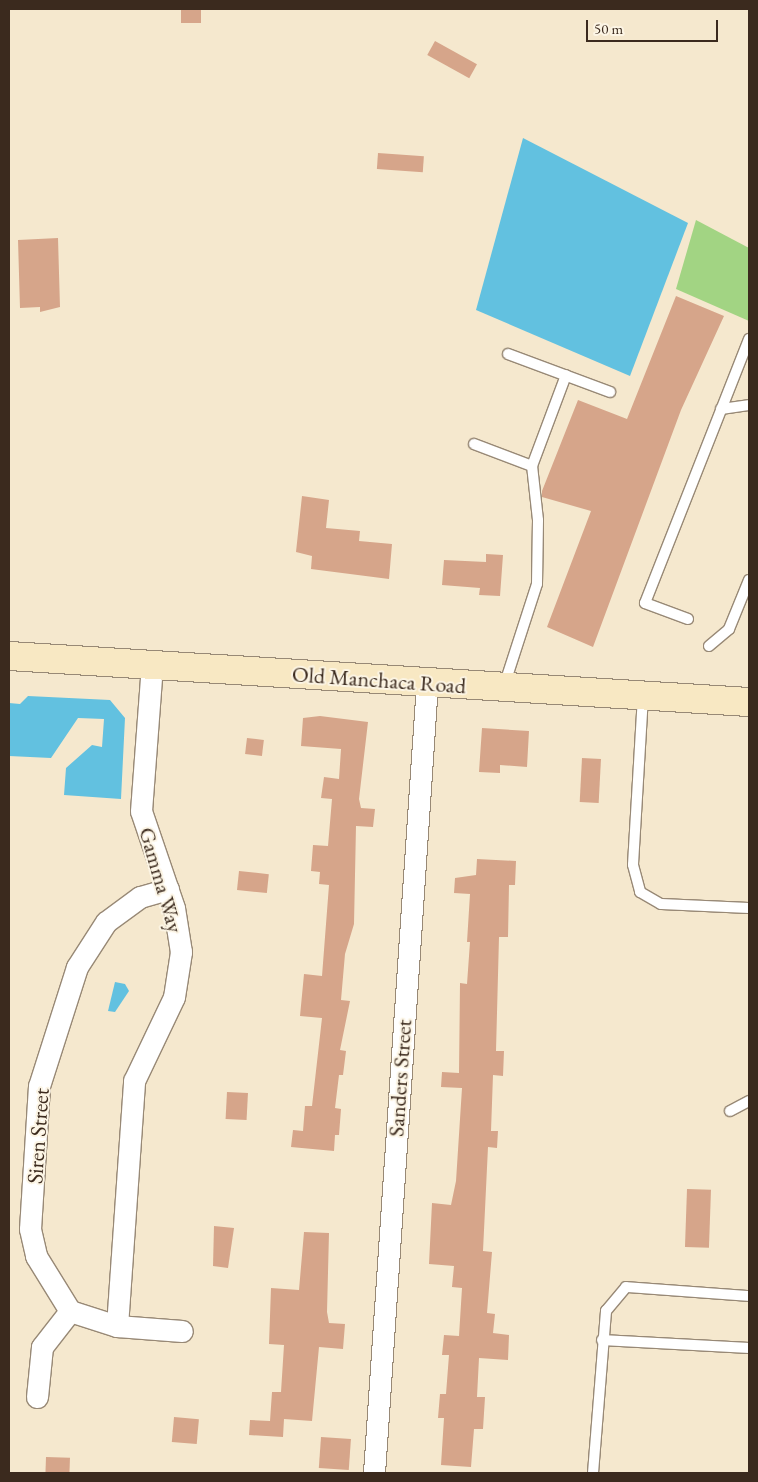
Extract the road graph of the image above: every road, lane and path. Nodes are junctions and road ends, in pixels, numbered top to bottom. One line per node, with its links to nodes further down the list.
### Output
1 (749, 338): 6 (lane)
2 (508, 354): 3 (lane)
3 (566, 375): 4 (lane); 8 (lane)
4 (610, 392)
5 (749, 405): 6 (lane)
6 (722, 409): 10 (lane)
7 (474, 444): 8 (lane)
8 (532, 466): 15 (lane)
9 (749, 580): 11 (lane)
10 (688, 619)
11 (709, 646)
12 (9, 656): 13 (street, Old Manchaca Road)
13 (152, 665): 14 (street, Old Manchaca Road); 18 (street, Gamma Way)
14 (427, 683): 15 (street, Old Manchaca Road); 29 (street, Sanders Street)
15 (504, 687): 16 (street, Old Manchaca Road)
16 (643, 696): 17 (street, Old Manchaca Road); 19 (lane)
17 (749, 702)
18 (168, 889): 23 (street, Siren Street); 24 (street, Gamma Way)
19 (749, 908)
20 (749, 1101): 21 (lane)
21 (730, 1111)
22 (749, 1296): 26 (lane)
23 (70, 1311): 24 (street); 28 (street)
24 (118, 1326): 25 (street)
25 (182, 1331)
26 (602, 1340): 27 (lane); 30 (lane)
27 (749, 1348)
28 (37, 1397)
29 (374, 1473)
30 (593, 1473)

